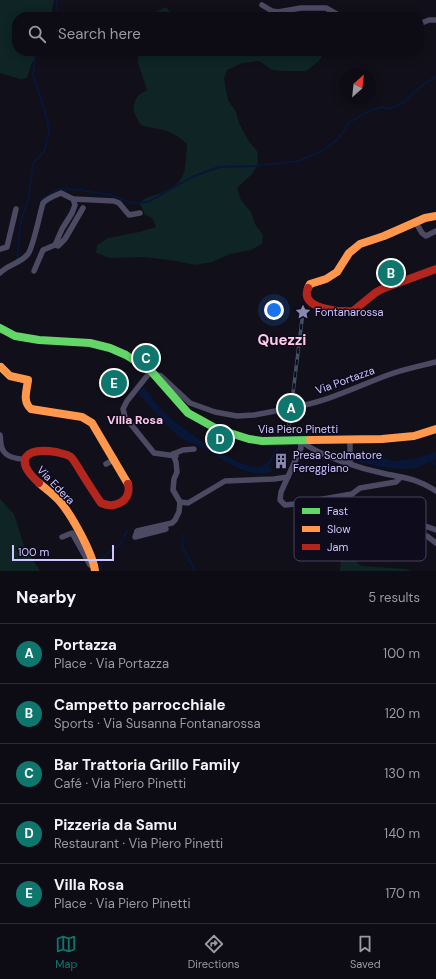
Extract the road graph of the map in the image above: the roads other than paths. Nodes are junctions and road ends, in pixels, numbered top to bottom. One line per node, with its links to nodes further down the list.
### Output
1 (262, 5): 3 (street)
2 (278, 12): 4 (street)
3 (278, 12)
4 (333, 12)
5 (436, 20): 6 (street)
6 (424, 22)
7 (73, 199): 10 (street); 14 (street); 18 (street)
8 (83, 208): 14 (street)
9 (16, 209): 15 (street)
10 (140, 213)
11 (436, 216): 12 (street)
12 (416, 223): 13 (street); 16 (street)
13 (436, 231)
14 (55, 245): 17 (street)
15 (0, 249)
16 (436, 269)
17 (34, 271)
18 (0, 273)
19 (0, 328): 22 (street, Via Piero Pinetti)
20 (436, 362): 22 (street, Via Portazza, bridge)
21 (1, 367): 30 (street, Via Edera)
22 (152, 372): 25 (street, Via Piero Pinetti); 28 (street)
23 (436, 429): 26 (street, Via Piero Pinetti)
24 (0, 435): 29 (street, Via Edera)
25 (300, 440): 26 (street, Via Piero Pinetti); 32 (street); 33 (street)
26 (350, 440): 32 (street, Via Piero Pinetti)
27 (194, 449): 28 (street)
28 (175, 455): 37 (street)
29 (25, 459): 30 (street, Via Edera); 45 (street, Via Edera)
30 (115, 459): 31 (street)
31 (106, 464)
32 (350, 464): 34 (street)
33 (288, 477): 37 (street); 38 (street)
34 (401, 477): 35 (street); 36 (street)
35 (436, 491)
36 (335, 497)
37 (180, 502): 40 (street)
38 (294, 504)
39 (426, 526): 41 (street)
40 (166, 529)
41 (436, 530)
42 (426, 536): 44 (street)
43 (62, 537): 45 (street, Via Edera)
44 (436, 543)
45 (94, 568)

